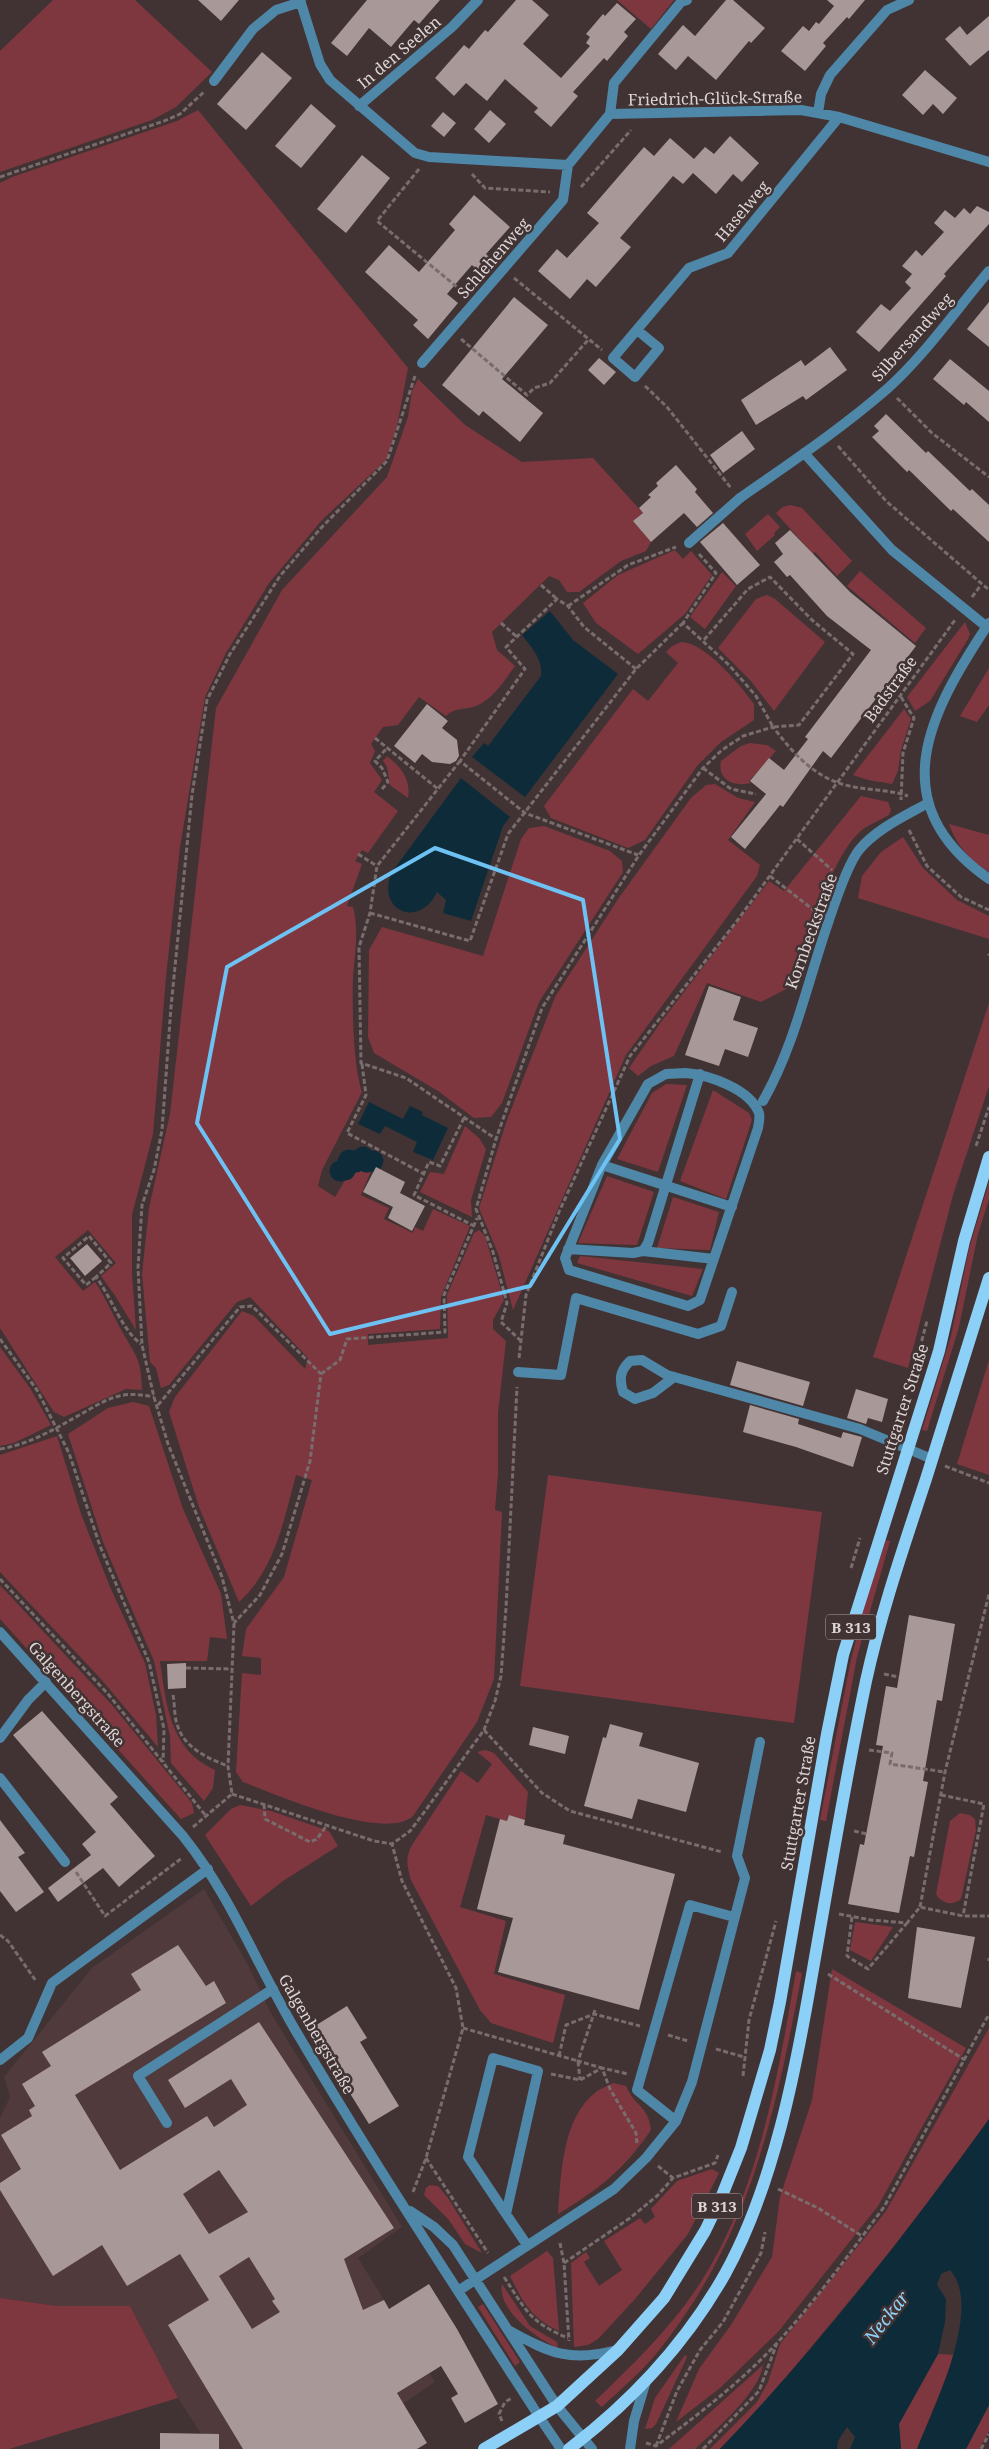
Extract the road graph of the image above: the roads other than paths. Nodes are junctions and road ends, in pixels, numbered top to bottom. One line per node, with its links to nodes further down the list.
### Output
1 (478, 0): 6 (street, In den Seelen)
2 (687, 0): 8 (street)
3 (910, 0): 7 (street)
4 (300, 1): 5 (street); 6 (street)
5 (214, 81)
6 (359, 106): 11 (street)
7 (818, 113): 8 (street, Friedrich-Glück-Straße); 9 (street, Friedrich-Glück-Straße)
8 (610, 114): 11 (street, Friedrich-Glück-Straße)
9 (839, 117): 10 (street, Friedrich-Glück-Straße); 13 (street, Haselweg)
10 (989, 162)
11 (568, 165): 14 (street, Schlehenweg)
12 (989, 271): 15 (street, Silbersandweg)
13 (637, 330): 13 (street, Haselweg)
14 (422, 363)
15 (804, 453): 16 (street, Silbersandweg); 17 (street)
16 (690, 543)
17 (988, 625): 18 (street)
18 (928, 803): 19 (street); 21 (street, Kornbeckstraße)
19 (989, 879)
20 (700, 1074): 21 (street); 23 (street); 24 (street)
21 (760, 1105): 25 (street)
22 (989, 1157): 33 (main road, Stuttgarter Straße / B 313)
23 (602, 1165): 24 (street); 26 (street)
24 (666, 1186): 25 (street); 27 (street)
25 (732, 1207): 28 (street)
26 (568, 1249): 27 (street); 28 (street)
27 (643, 1252): 28 (street)
28 (714, 1259)
29 (989, 1278): 34 (main road, B 313)
30 (732, 1292): 31 (street)
31 (518, 1372)
32 (674, 1377): 32 (street); 33 (street)
33 (906, 1449): 34 (street); 53 (main road, Stuttgarter Straße / B 313)
34 (938, 1462): 54 (main road, B 313)
35 (0, 1632): 36 (street, Galgenbergstraße)
36 (46, 1682): 37 (street); 41 (street, Galgenbergstraße)
37 (0, 1738)
38 (760, 1742): 42 (street)
39 (0, 1778): 40 (street)
40 (65, 1862)
41 (208, 1869): 43 (street, Galgenbergstraße); 44 (street)
42 (734, 1917): 45 (street); 45 (street)
43 (273, 1989): 46 (street); 47 (street, Galgenbergstraße)
44 (0, 2060)
45 (676, 2121): 49 (street)
46 (167, 2123)
47 (407, 2209): 50 (street, Galgenbergstraße); 51 (street, Galgenbergstraße)
48 (506, 2214): 48 (street); 49 (street)
49 (527, 2245): 50 (street)
50 (476, 2280): 51 (street); 52 (street, Galgenbergstraße)
51 (458, 2291): 56 (street, Galgenbergstraße)
52 (509, 2331): 53 (street, Galgenbergstraße); 55 (street, Galgenbergstraße)
53 (618, 2350): 55 (main road, Stuttgarter Straße / B 313)
54 (646, 2381): 57 (main road, B 313); 62 (street)
55 (557, 2406): 56 (main road, B 313); 57 (street, Galgenbergstraße)
56 (540, 2418): 58 (main road, B 313); 59 (street, Galgenbergstraße)
57 (584, 2438): 60 (main road, B 313); 61 (street, Galgenbergstraße)
58 (484, 2449)
59 (561, 2449)
60 (569, 2449)
61 (592, 2449)
62 (630, 2449)

